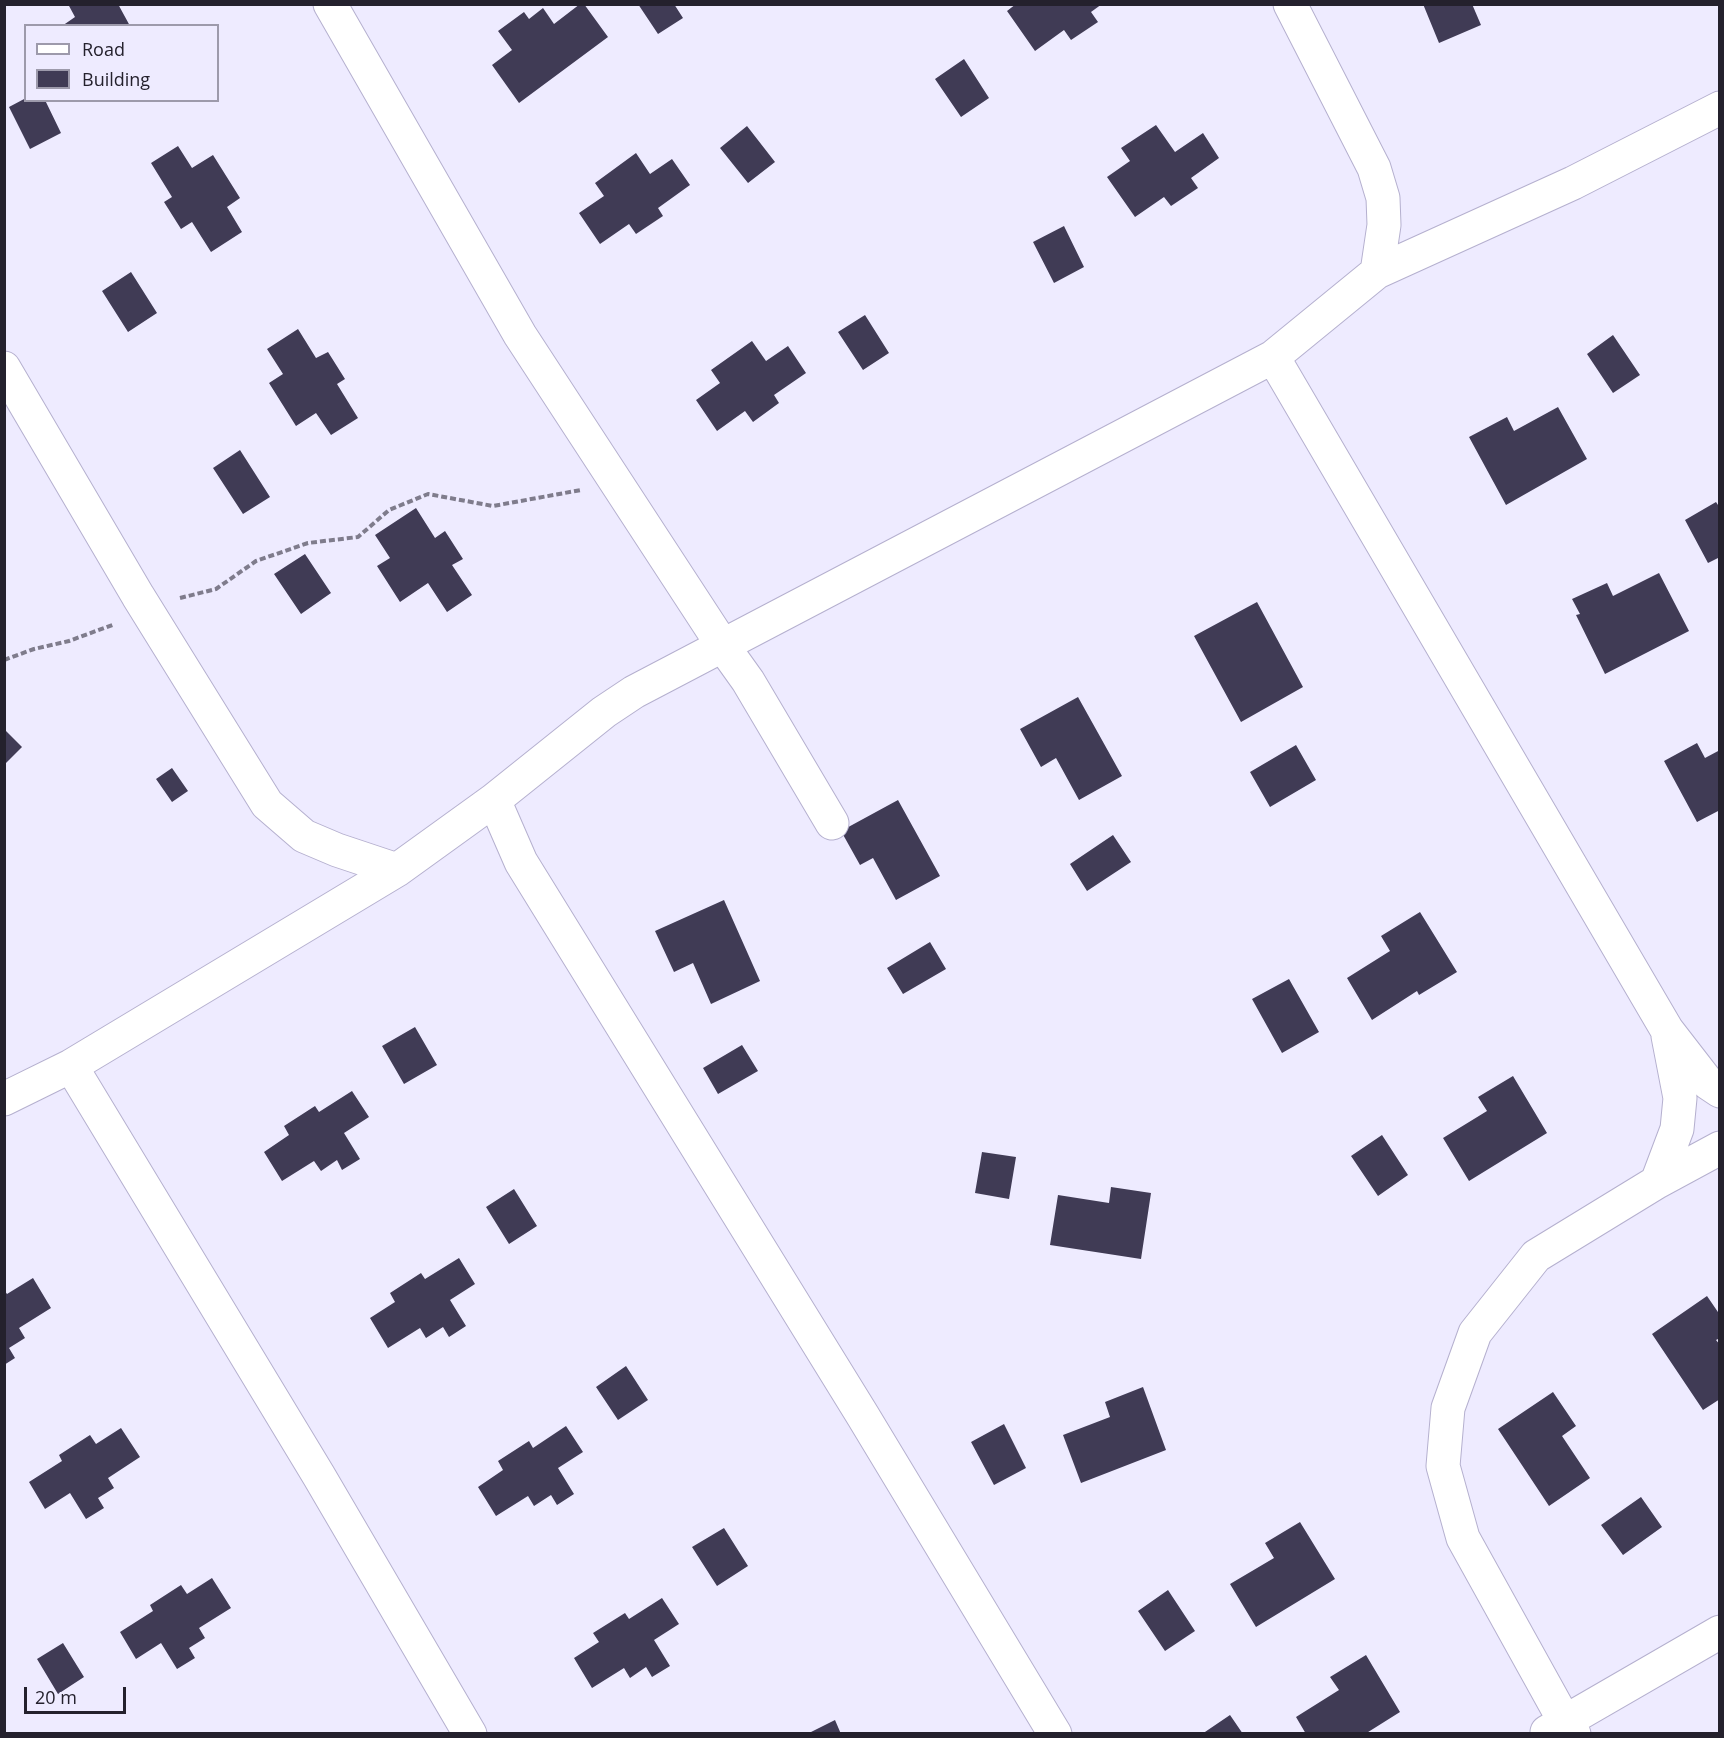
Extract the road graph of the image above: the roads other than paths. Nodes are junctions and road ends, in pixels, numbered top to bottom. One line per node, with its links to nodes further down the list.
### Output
1 (330, 4): 7 (street)
2 (1290, 4): 4 (street)
3 (1719, 108): 4 (street)
4 (1377, 272): 5 (street)
5 (1273, 357): 7 (street); 11 (street)
6 (4, 368): 10 (street)
7 (723, 646): 8 (street); 9 (street)
8 (494, 800): 10 (street); 20 (street)
9 (832, 823)
10 (397, 870): 12 (street)
11 (1667, 1030): 13 (street); 16 (street)
12 (71, 1066): 14 (street); 19 (street)
13 (1719, 1091)
14 (4, 1099)
15 (1719, 1148): 16 (street)
16 (1657, 1182): 18 (street)
17 (1719, 1632): 18 (street)
18 (1561, 1730)
19 (470, 1734)
20 (1055, 1734)

